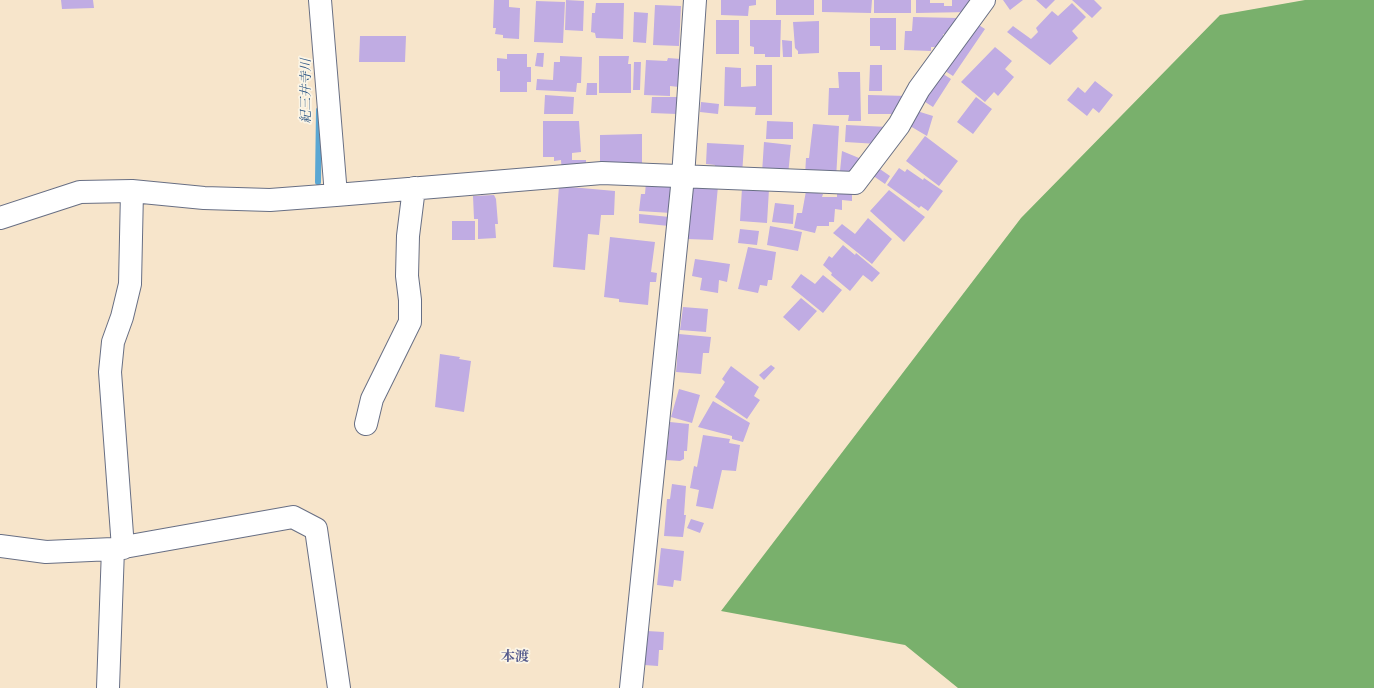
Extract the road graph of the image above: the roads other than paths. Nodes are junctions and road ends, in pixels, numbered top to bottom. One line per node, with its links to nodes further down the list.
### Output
1 (320, 0): 7 (street)
2 (695, 0): 4 (street)
3 (984, 0): 4 (street)
4 (683, 177): 5 (street); 14 (street)
5 (414, 188): 7 (street); 9 (street)
6 (132, 191): 7 (street); 8 (street); 11 (street)
7 (336, 195)
8 (0, 218)
9 (366, 424)
10 (0, 546): 11 (street)
11 (118, 548): 12 (street); 13 (street)
12 (108, 688)
13 (339, 688)
14 (631, 688)

